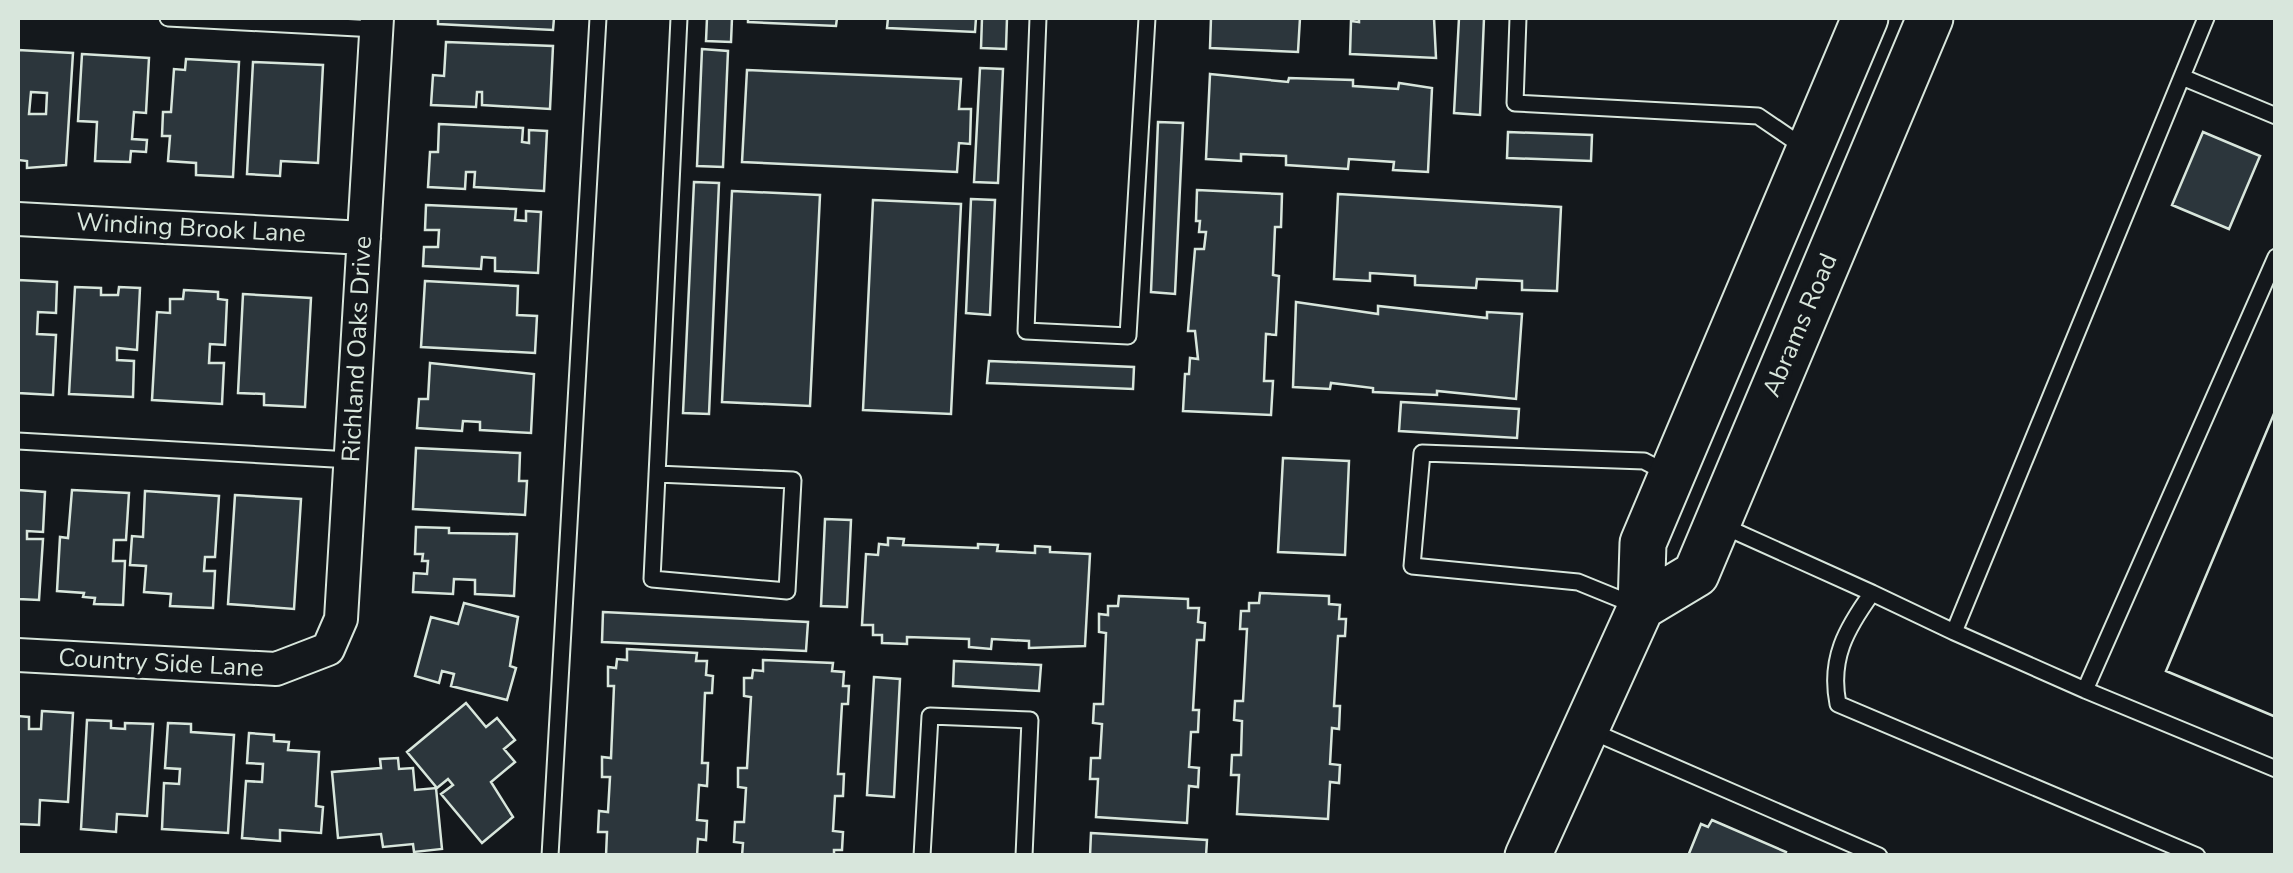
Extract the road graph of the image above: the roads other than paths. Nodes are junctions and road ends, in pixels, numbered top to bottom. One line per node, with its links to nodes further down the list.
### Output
1 (168, 18): 10 (lane)
2 (598, 18): 30 (lane)
3 (679, 18): 19 (lane)
4 (1038, 18): 5 (lane)
5 (1148, 18)
6 (1518, 18): 13 (lane)
7 (1862, 18): 13 (main road)
8 (1930, 18): 21 (main road, Abrams Road)
9 (2206, 18): 11 (lane)
10 (377, 23): 15 (street, Richland Oaks Drive)
11 (2182, 77): 12 (lane); 24 (lane)
12 (2276, 116)
13 (1808, 150): 20 (main road)
14 (18, 219): 15 (street, Winding Brook Lane)
15 (364, 238): 18 (street, Richland Oaks Drive)
16 (2276, 258): 27 (lane)
17 (18, 441): 18 (lane)
18 (351, 460): 26 (street, Richland Oaks Drive)
19 (657, 474): 19 (lane)
20 (1672, 475): 23 (main road); 23 (lane)
21 (1717, 524): 22 (lane); 23 (main road, Abrams Road)
22 (1872, 594): 24 (lane); 35 (lane)
23 (1640, 607): 28 (main road)
24 (1954, 632): 27 (lane)
25 (18, 655): 26 (street, Country Side Lane)
26 (303, 662)
27 (2085, 690): 29 (lane)
28 (1586, 728): 33 (main road); 34 (lane)
29 (2276, 769)
30 (550, 856)
31 (922, 856): 32 (lane)
32 (1024, 856)
33 (1528, 856)
34 (1878, 856)
35 (2196, 856)

